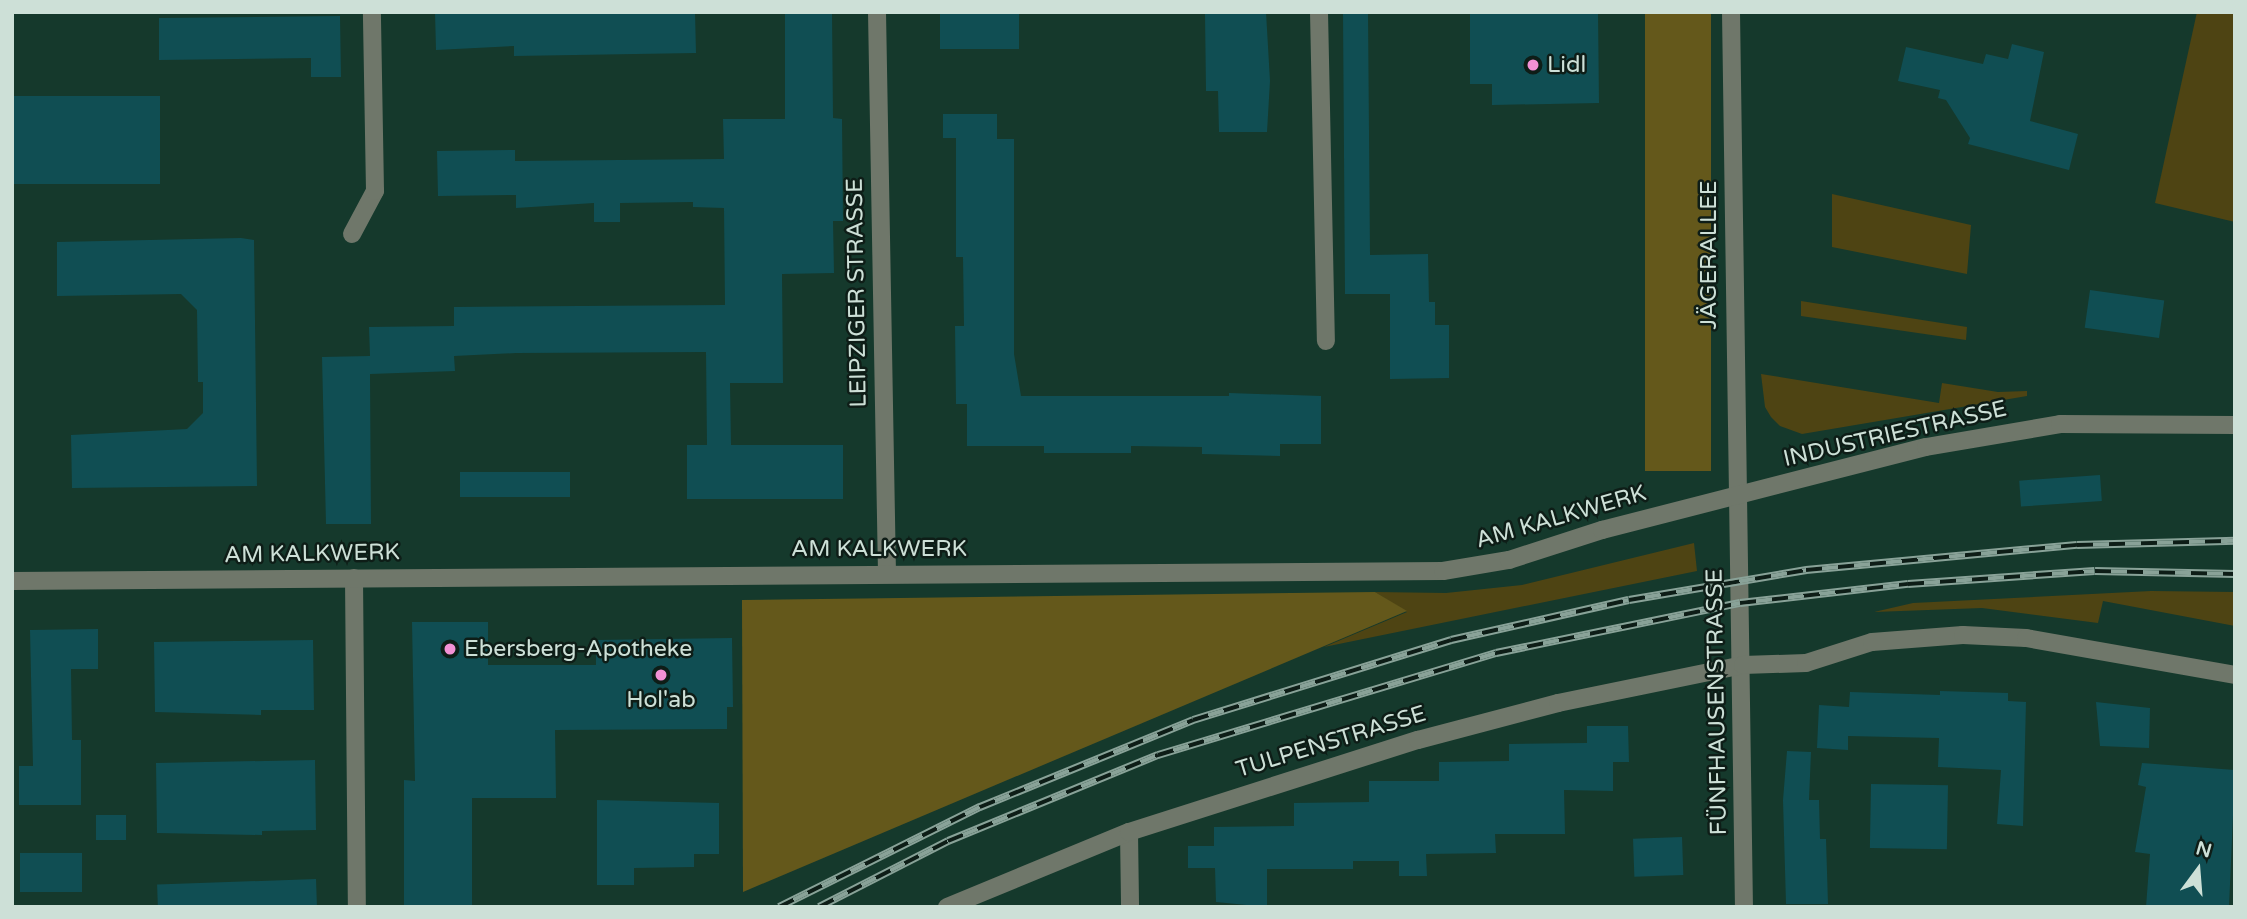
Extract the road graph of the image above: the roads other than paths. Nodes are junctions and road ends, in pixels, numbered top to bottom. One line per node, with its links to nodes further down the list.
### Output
1 (372, 12): 5 (street)
2 (877, 12): 9 (street, LEIPZIGER STRASSE)
3 (1319, 12): 6 (street)
4 (1731, 12): 8 (street, JÄGERALLEE)
5 (352, 234)
6 (1326, 341)
7 (2235, 425): 8 (street, INDUSTRIESTRASSE)
8 (1736, 497): 9 (street, AM KALKWERK); 12 (street, FÜNFHAUSENSTRASSE)
9 (887, 574): 10 (street, AM KALKWERK)
10 (354, 578): 11 (street, AM KALKWERK); 15 (street)
11 (12, 581)
12 (1743, 664): 13 (street, TULPENSTRASSE); 14 (street, TULPENSTRASSE); 18 (street, FÜNFHAUSENSTRASSE)
13 (2235, 676)
14 (1129, 832): 16 (street, TULPENSTRASSE); 17 (street)
15 (357, 907)
16 (947, 907)
17 (1130, 907)
18 (1744, 907)

